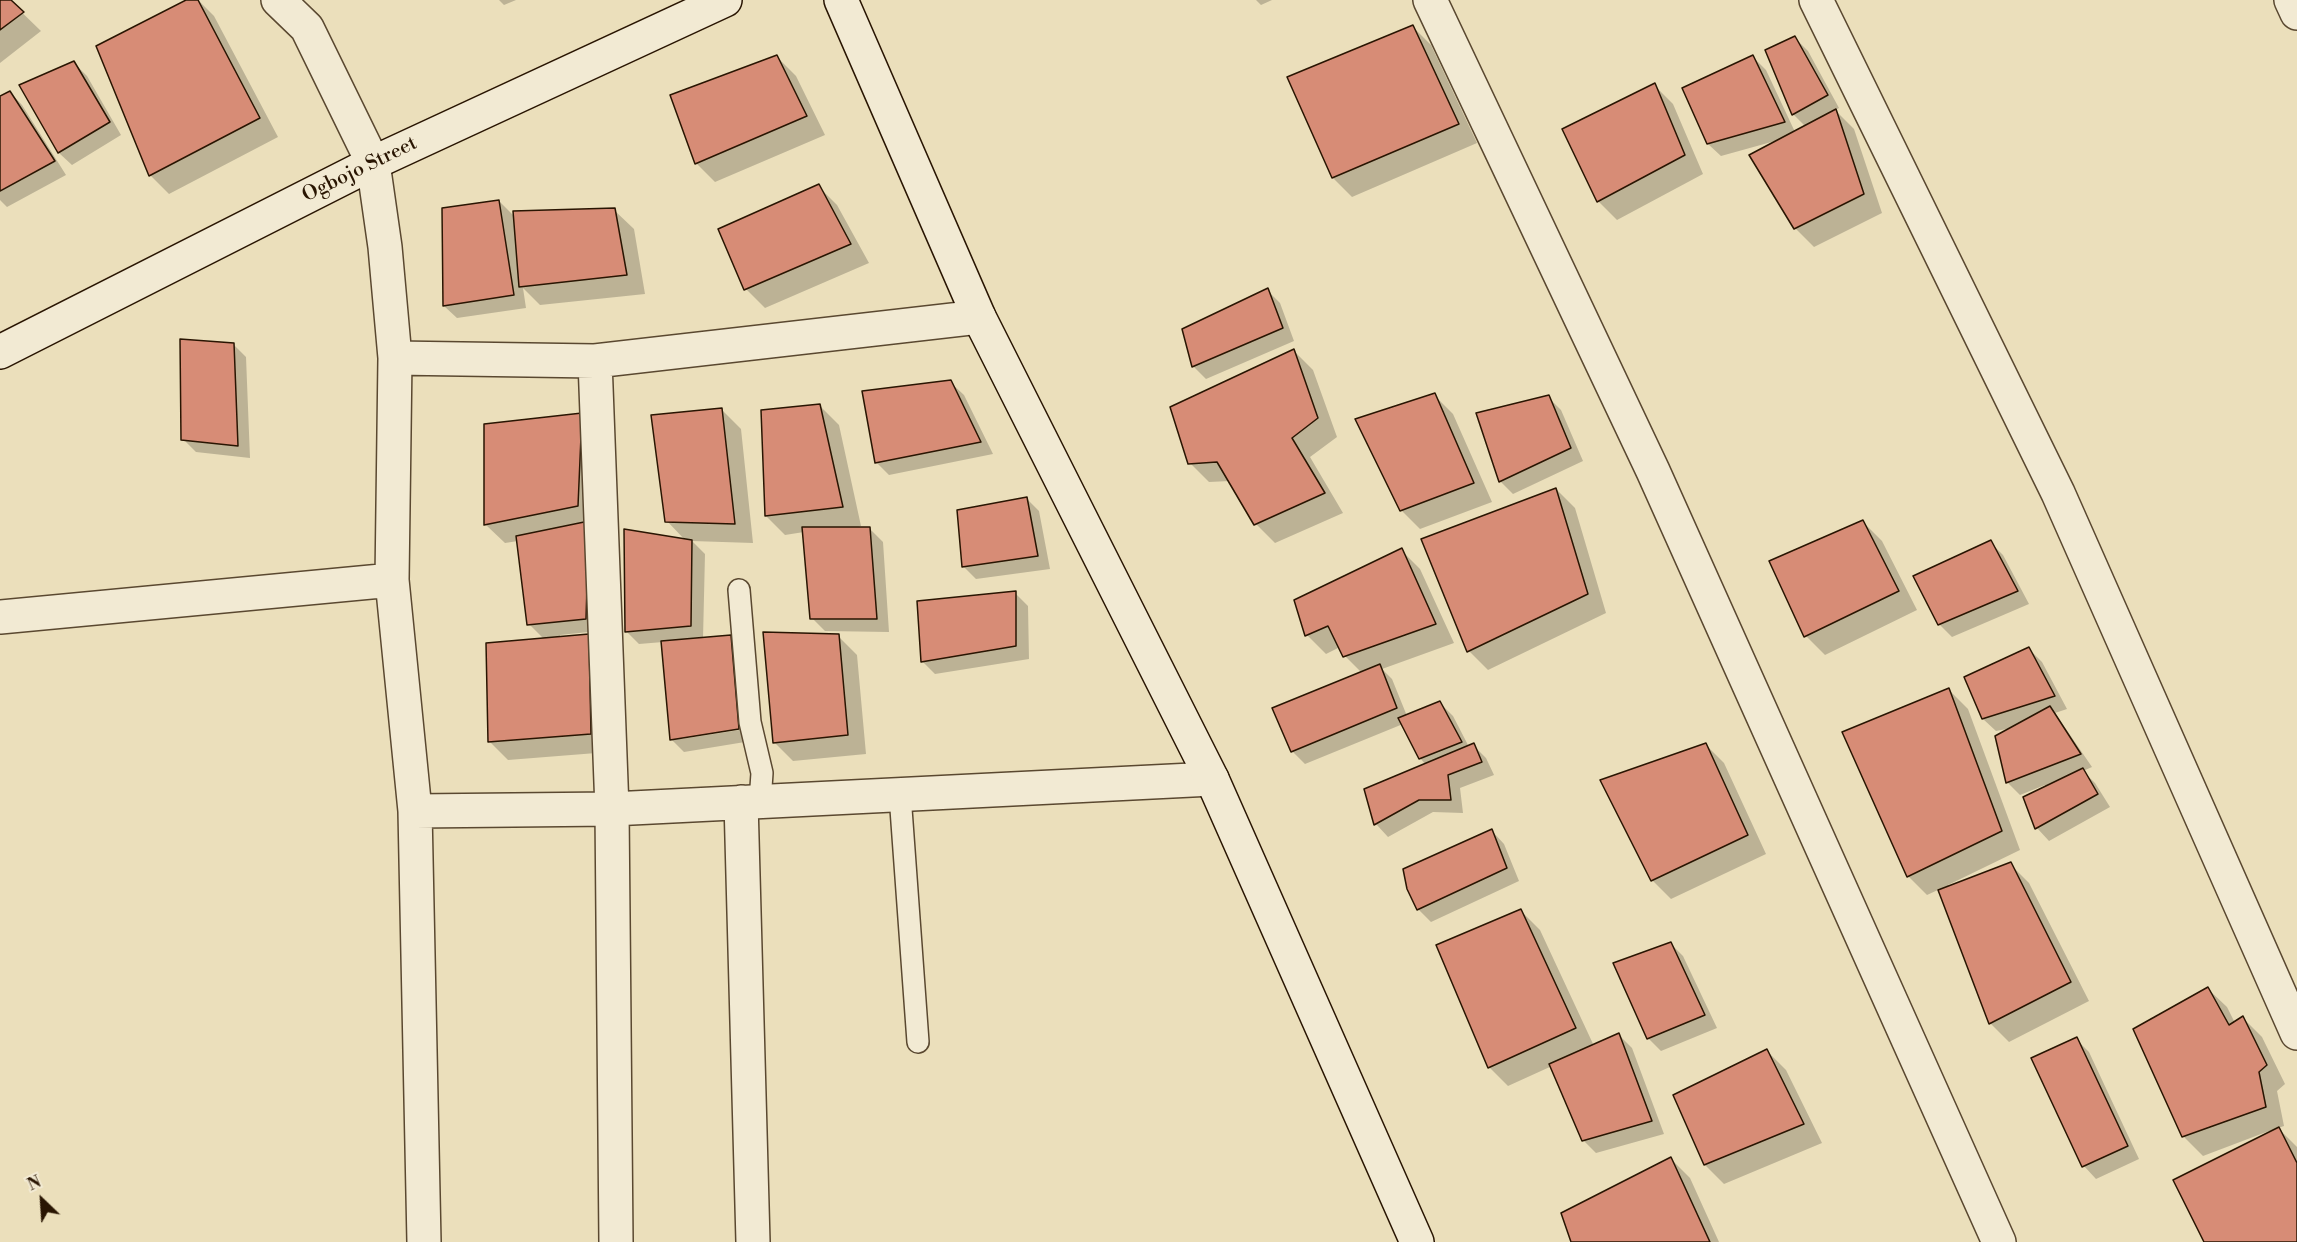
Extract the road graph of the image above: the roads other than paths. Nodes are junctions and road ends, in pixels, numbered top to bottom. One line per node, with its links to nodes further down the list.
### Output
1 (278, 0): 8 (street)
2 (725, 0): 8 (street, Ogbojo Street)
3 (841, 0): 9 (street)
4 (1430, 0): 27 (street)
5 (1816, 0): 21 (street)
6 (2291, 0): 7 (street)
7 (2297, 13)
8 (373, 163): 10 (street, Ogbojo Street); 11 (street)
9 (979, 317): 12 (street); 16 (street)
10 (0, 352)
11 (395, 358): 12 (street); 13 (street)
12 (595, 361): 19 (street)
13 (392, 580): 15 (street); 20 (street)
14 (739, 590): 18 (lane)
15 (0, 616)
16 (1212, 779): 17 (street); 26 (street)
17 (900, 795): 18 (street); 22 (lane)
18 (750, 802): 19 (street); 25 (street)
19 (612, 809): 20 (street); 24 (street)
20 (415, 811): 23 (street)
21 (2297, 1032)
22 (918, 1042)
23 (424, 1242)
24 (616, 1242)
25 (753, 1242)
26 (1417, 1242)
27 (1999, 1242)

